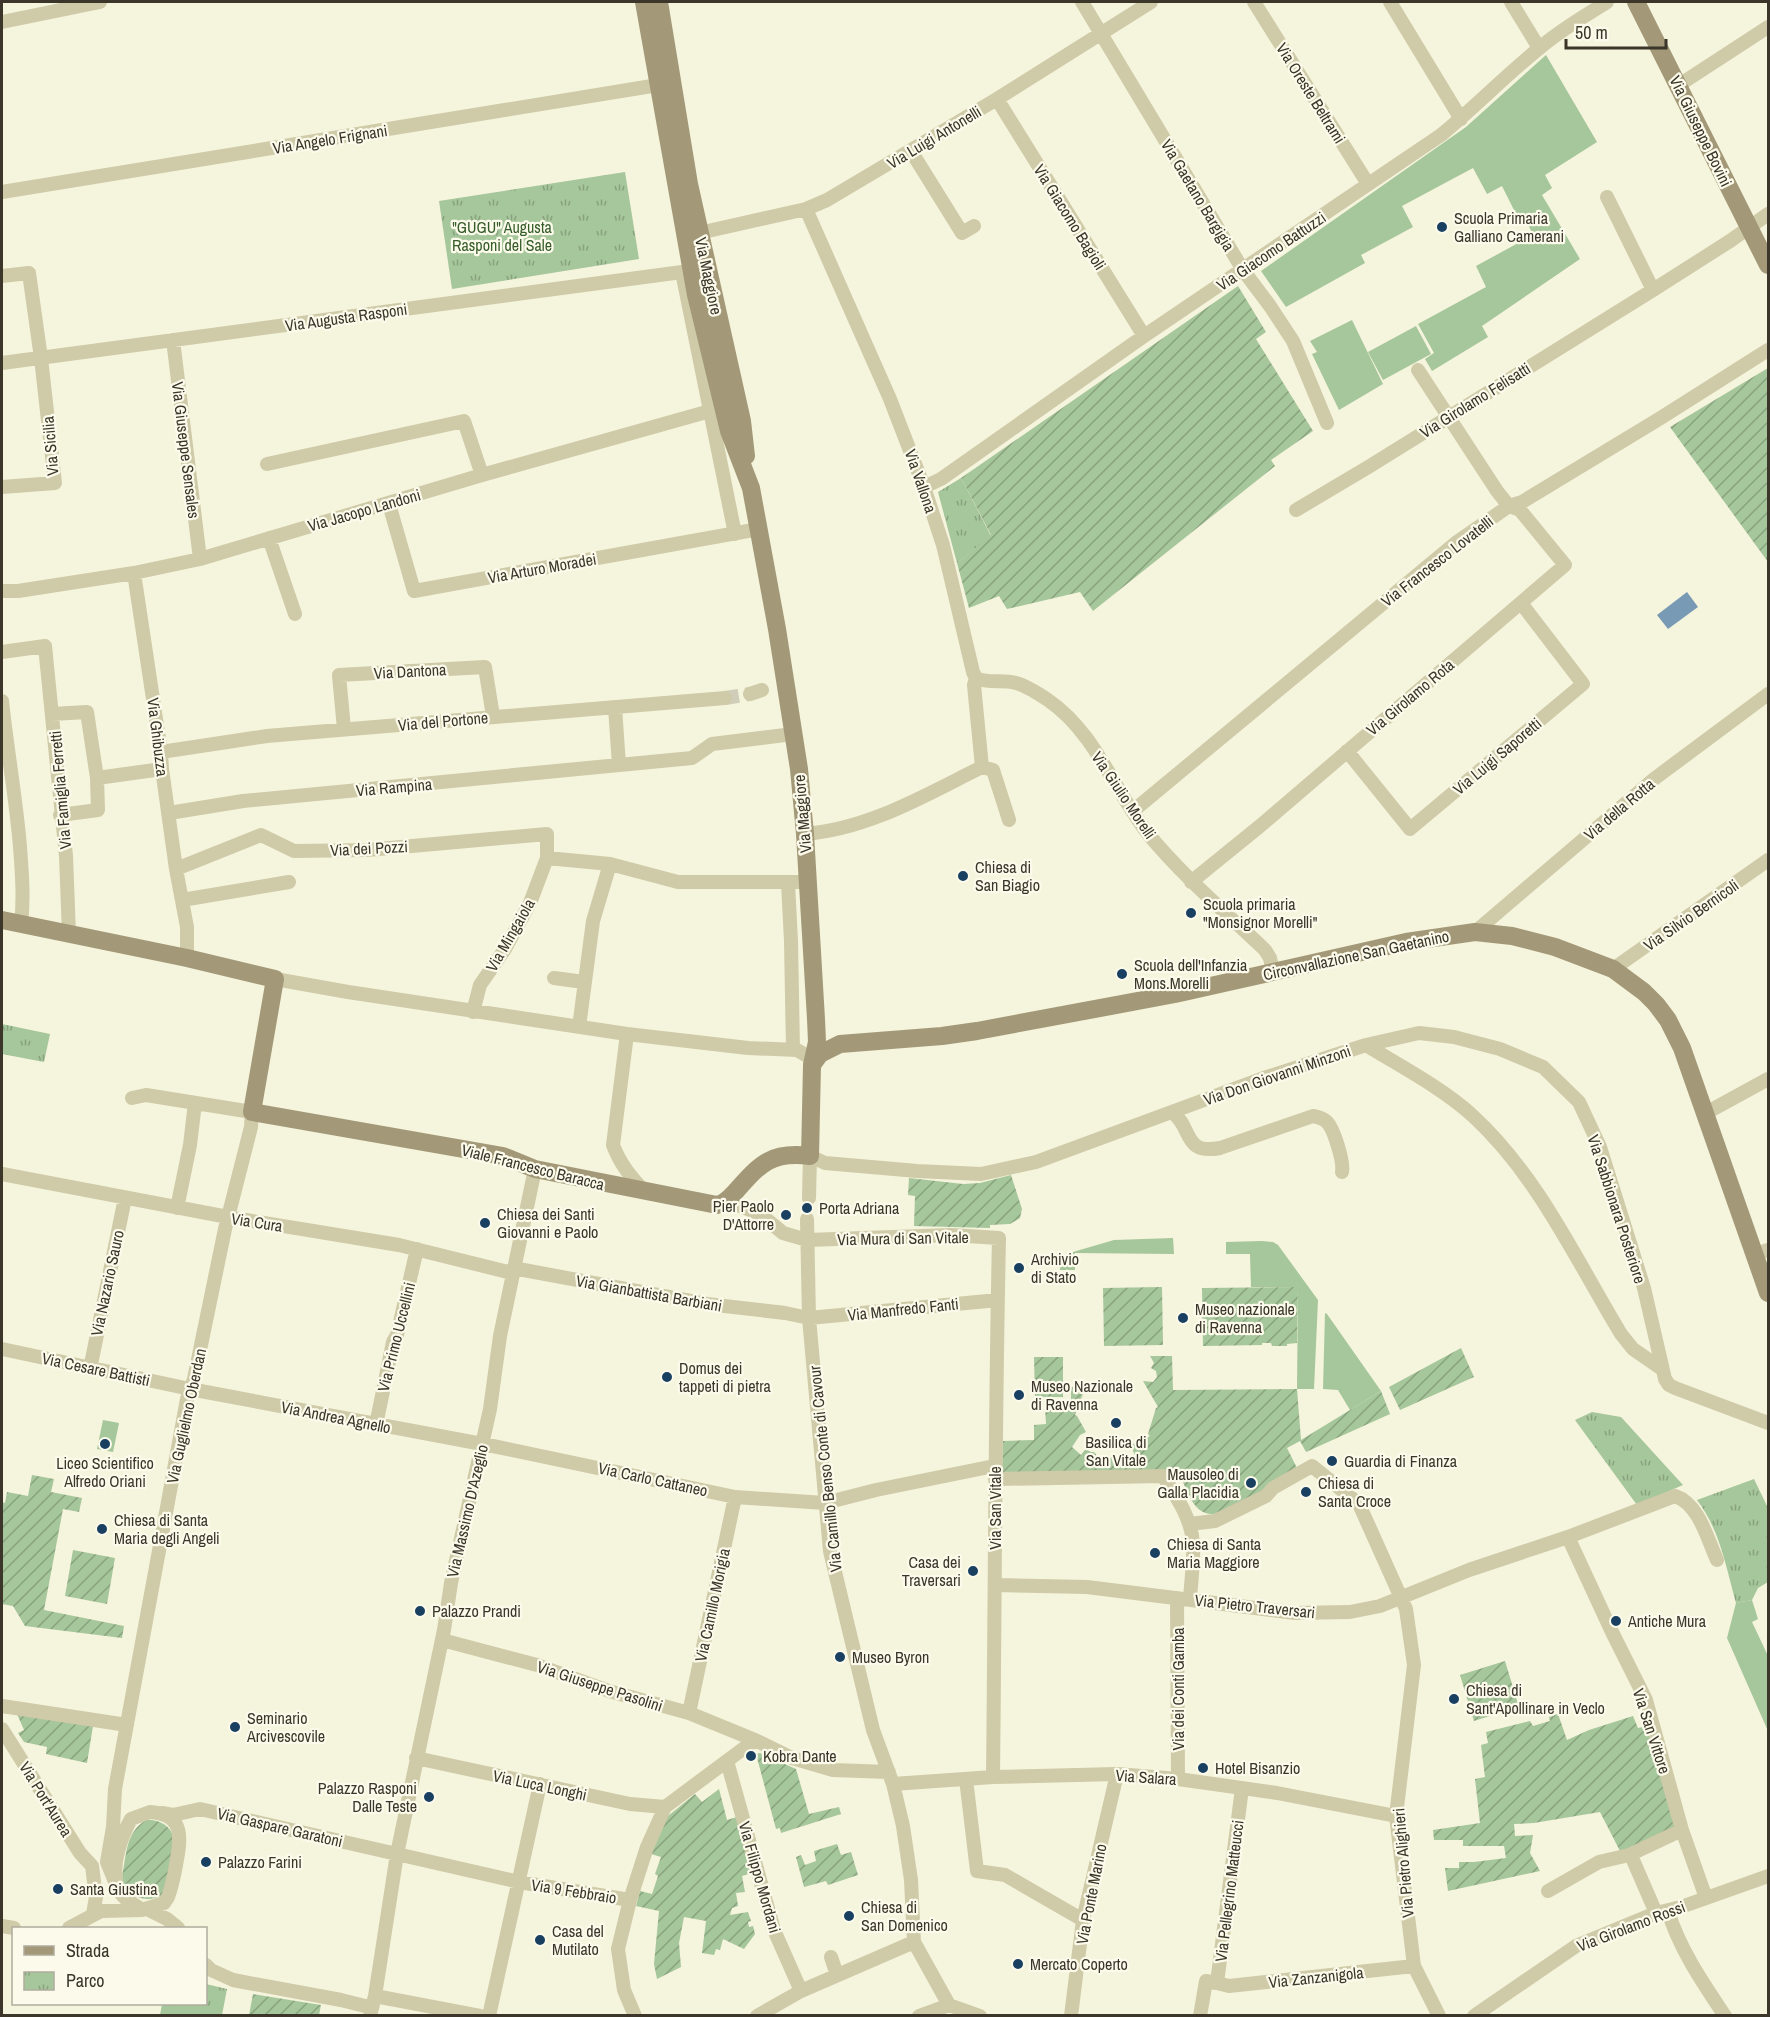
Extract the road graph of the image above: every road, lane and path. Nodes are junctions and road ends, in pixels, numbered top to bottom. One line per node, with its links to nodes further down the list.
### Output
1 (100, 2): 12 (street)
2 (644, 2): 15 (street, Via Maggiore)
3 (652, 2): 15 (street)
4 (659, 2): 17 (street, Via Maggiore)
5 (1082, 2): 14 (street, Via Gaetano Bargigia)
6 (1151, 2): 14 (street, Via Luigi Antonelli)
7 (1254, 2): 23 (street, Via Oreste Beltrami)
8 (1390, 2): 20 (street)
9 (1511, 2): 16 (street)
10 (1607, 2): 16 (street, Via Giacomo Battuzzi)
11 (1636, 2): 18 (street, Via Giuseppe Bovini)
12 (2, 22)
13 (1768, 27): 18 (street)
14 (1101, 33): 19 (street, Via Luigi Antonelli); 33 (street, Via Gaetano Bargigia)
15 (650, 39): 17 (street, Via Maggiore)
16 (1539, 48): 20 (street, Via Giacomo Battuzzi)
17 (664, 80): 22 (street, Via Maggiore); 24 (street, Via Angelo Frignani); 30 (street, Via Maggiore)
18 (1679, 85): 29 (street, Via Giuseppe Bovini)
19 (997, 99): 21 (street, Via Luigi Antonelli); 36 (street, Via Giacomo Bagioli)
20 (1461, 119): 23 (street, Via Giacomo Battuzzi)
21 (911, 151): 26 (street, Via Luigi Antonelli); 28 (street)
22 (673, 170): 30 (street); 31 (street, Via Maggiore)
23 (1368, 184): 33 (street, Via Giacomo Battuzzi)
24 (2, 192)
25 (1607, 197): 35 (street)
26 (806, 208): 30 (street, Via Luigi Antonelli); 48 (street, Via Vallona)
27 (1768, 214): 29 (street, Via Girolamo Felisatti)
28 (974, 226)
29 (1749, 229): 32 (street, Via Giuseppe Bovini); 35 (street, Via Girolamo Felisatti)
30 (699, 233): 31 (street, Via Maggiore)
31 (692, 266): 37 (street, Via Augusta Rasponi); 42 (street, Via Maggiore); 42 (street, Via Maggiore)
32 (1768, 266)
33 (1243, 270): 36 (street, Via Giacomo Battuzzi); 44 (street, Via Gaetano Bargigia)
34 (2, 276): 39 (street)
35 (1653, 290): 43 (street, Via Girolamo Felisatti)
36 (1144, 336): 48 (street, Via Giacomo Battuzzi)
37 (173, 340): 39 (street, Via Augusta Rasponi); 55 (street, Via Giuseppe Sensales)
38 (1768, 350): 50 (street, Via Francesco Lovatelli)
39 (41, 358): 40 (street, Via Augusta Rasponi); 47 (street, Via Sicilia)
40 (2, 363)
41 (1418, 370): 43 (street)
42 (724, 410): 46 (street, Via Jacopo Landoni); 52 (street, Via Maggiore); 53 (street, Via Maggiore)
43 (1448, 417): 50 (street); 51 (street, Via Girolamo Felisatti)
44 (1327, 423)
45 (267, 464): 46 (street)
46 (482, 475): 49 (street, Via Jacopo Landoni)
47 (2, 486)
48 (924, 487): 61 (street, Via Vallona)
49 (389, 504): 53 (street, Via Arturo Moradei); 54 (street, Via Jacopo Landoni)
50 (1509, 506): 58 (street, Via Girolamo Rota); 76 (street, Via Francesco Lovatelli)
51 (1296, 510)
52 (759, 529): 53 (street, Via Arturo Moradei); 69 (street, Via Maggiore)
53 (735, 534)
54 (269, 538): 55 (street, Via Jacopo Landoni); 59 (street)
55 (200, 560): 56 (street, Via Jacopo Landoni)
56 (134, 573): 57 (street, Via Jacopo Landoni); 71 (street, Via Ghibuzza)
57 (2, 591)
58 (1521, 603): 70 (street, Via Girolamo Rota); 70 (street, Via Luigi Saporetti)
59 (295, 614)
60 (2, 652): 66 (street, Via Famiglia Ferretti)
61 (976, 678): 73 (street, Via Vallona); 76 (street, Via Giulio Morelli)
62 (1768, 694): 92 (street, Via della Rotta)
63 (725, 698): 65 (street, Via del Portone)
64 (2, 701): 91 (street)
65 (615, 707): 67 (street, Via del Portone); 72 (street)
66 (52, 714): 75 (street); 78 (street, Via Famiglia Ferretti)
67 (493, 716): 68 (street, Via del Portone); 68 (street, Via Dantona)
68 (344, 729): 71 (street, Via del Portone)
69 (793, 734): 72 (street, Via Rampina); 80 (street, Via Maggiore)
70 (1347, 751): 87 (street, Via Girolamo Rota)
71 (161, 752): 74 (street, Via Ghibuzza)
72 (620, 765): 77 (street, Via Rampina)
73 (982, 767): 79 (street); 80 (street)
74 (162, 769): 75 (street); 77 (street, Via Ghibuzza)
75 (97, 778): 78 (street)
76 (1133, 811): 87 (street, Via Giulio Morelli)
77 (169, 813): 84 (street, Via Ghibuzza)
78 (60, 815): 93 (street, Via Famiglia Ferretti)
79 (1009, 820)
80 (805, 834): 86 (street, Via Maggiore)
81 (547, 858): 83 (street); 84 (street, Via dei Pozzi); 100 (street, Via Mingaiola)
82 (1768, 860): 95 (street, Via Silvio Bernicoli)
83 (610, 864): 88 (street); 99 (street)
84 (176, 869): 89 (street, Via Ghibuzza)
85 (289, 882): 89 (street)
86 (808, 882): 88 (street); 101 (street, Via Maggiore)
87 (1191, 882): 96 (street, Via Giulio Morelli)
88 (788, 883): 106 (street)
89 (182, 900): 94 (street, Via Ghibuzza)
90 (2, 920): 91 (street)
91 (21, 925): 93 (street)
92 (1475, 932): 95 (street, Circonvallazione San Gaetanino); 96 (street, Circonvallazione San Gaetanino)
93 (69, 934): 94 (street)
94 (187, 958): 98 (street)
95 (1613, 969): 113 (street, Circonvallazione San Gaetanino)
96 (1274, 972): 104 (street, Circonvallazione San Gaetanino)
97 (554, 978): 99 (street)
98 (275, 979): 100 (street); 111 (street, Via Guglielmo Oberdan)
99 (584, 982): 102 (street)
100 (473, 1012): 102 (street)
101 (816, 1019): 104 (street); 106 (street); 107 (street, Via Maggiore)
102 (579, 1027): 103 (street)
103 (627, 1034): 106 (street); 118 (street)
104 (840, 1044): 107 (street, Circonvallazione San Gaetanino)
105 (1366, 1045): 112 (street, Via Don Giovanni Minzoni); 135 (street, Via Don Giovanni Minzoni); 135 (street, Via Sabbionara Posteriore)
106 (795, 1050): 107 (street)
107 (812, 1065): 114 (street, Via Maggiore)
108 (1768, 1079): 113 (street)
109 (132, 1098): 110 (street, Viale Francesco Baracca)
110 (195, 1103): 111 (street, Viale Francesco Baracca); 122 (street)
111 (252, 1112): 115 (street, Viale Francesco Baracca); 123 (street, Via Guglielmo Oberdan)
112 (1172, 1112): 114 (street, Via Don Giovanni Minzoni); 116 (street)
113 (1706, 1113): 128 (street, Circonvallazione San Gaetanino)
114 (810, 1156): 119 (street); 121 (street)
115 (535, 1169): 118 (street, Viale Francesco Baracca); 129 (street, Via Massimo D'Azeglio)
116 (1342, 1172)
117 (2, 1174): 120 (street, Via Cura)
118 (646, 1192): 121 (street, Viale Francesco Baracca)
119 (808, 1197)
120 (125, 1198): 122 (street, Via Cura); 134 (street, Via Nazario Sauro)
121 (728, 1201): 126 (street)
122 (177, 1208): 123 (street, Via Cura)
123 (228, 1217): 127 (street, Via Cura); 136 (street, Via Guglielmo Oberdan)
124 (807, 1219): 126 (street, Via Camillo Benso Conte di Cavour)
125 (999, 1238): 126 (street, Via Mura di San Vitale); 131 (street, Via San Vitale)
126 (807, 1240): 132 (street, Via Camillo Benso Conte di Cavour)
127 (417, 1249): 129 (street, Via Cura); 138 (street, Via Primo Uccellini)
128 (1762, 1252): 130 (street, Circonvallazione San Gaetanino)
129 (513, 1270): 132 (street, Via Gianbattista Barbiani); 139 (street, Via Massimo D'Azeglio)
130 (1768, 1293)
131 (998, 1300): 132 (street, Via Manfredo Fanti); 140 (street, Via San Vitale)
132 (809, 1318): 142 (street, Via Camillo Benso Conte di Cavour)
133 (2, 1349): 134 (street, Via Cesare Battisti)
134 (90, 1369): 136 (street, Via Cesare Battisti)
135 (1662, 1369): 137 (street, Via Don Giovanni Minzoni)
136 (190, 1389): 138 (street, Via Andrea Agnello); 152 (street, Via Guglielmo Oberdan)
137 (1768, 1423)
138 (376, 1425): 139 (street, Via Andrea Agnello)
139 (482, 1444): 141 (street, Via Carlo Cattaneo); 149 (street, Via Massimo D'Azeglio)
140 (994, 1472): 142 (street, Via Carlo Cattaneo); 143 (street, Via dei Conti Gamba); 146 (street, Via San Vitale)
141 (735, 1497): 142 (street, Via Carlo Cattaneo); 151 (street, Via Camillo Morigia)
142 (825, 1503): 159 (street, Via Camillo Benso Conte di Cavour)
143 (1189, 1524): 147 (street, Via Pietro Alighieri); 148 (street, Via dei Conti Gamba)
144 (1568, 1537): 145 (street, Via Pietro Traversari); 147 (street, Via Pietro Traversari); 167 (street, Via San Vittore)
145 (1717, 1560)
146 (995, 1585): 148 (street, Via Pietro Traversari); 158 (street, Via San Vitale)
147 (1402, 1598): 148 (street, Via Pietro Traversari); 166 (street, Via Pietro Alighieri)
148 (1184, 1599): 161 (street, Via dei Conti Gamba)
149 (442, 1640): 151 (street, Via Giuseppe Pasolini); 155 (street, Via Massimo D'Azeglio)
150 (2, 1706): 152 (street)
151 (688, 1713): 154 (street, Via Giuseppe Pasolini)
152 (127, 1725): 171 (street, Via Guglielmo Oberdan)
153 (2, 1728): 172 (street, Via Port'Aurea)
154 (755, 1740): 156 (street); 159 (street, Via Giuseppe Pasolini)
155 (416, 1758): 162 (street, Via Luca Longhi); 169 (street, Via Massimo D'Azeglio)
156 (727, 1761): 164 (street); 191 (street, Via Filippo Mordani)
157 (1117, 1774): 158 (street, Via Salara); 161 (street, Via Salara); 182 (street, Via Ponte Marino)
158 (993, 1777): 160 (street, Via Salara)
159 (891, 1778): 160 (street, Via Salara); 185 (street, Via Camillo Benso Conte di Cavour)
160 (966, 1779): 182 (street)
161 (1178, 1779): 163 (street, Via Salara)
162 (540, 1784): 164 (street, Via Luca Longhi); 174 (street)
163 (1242, 1788): 166 (street, Via Salara); 190 (street, Via Pellegrino Matteucci)
164 (665, 1807): 178 (street)
165 (162, 1813): 168 (street); 169 (street, Via Gaspare Garatoni); 179 (street)
166 (1396, 1816): 188 (street, Via Pietro Alighieri)
167 (1682, 1830): 170 (street); 177 (street, Via San Vittore)
168 (119, 1851): 171 (street); 175 (street)
169 (397, 1854): 174 (street, Via Gaspare Garatoni); 192 (street, Via Massimo D'Azeglio)
170 (1629, 1855): 176 (street); 180 (street)
171 (107, 1862): 172 (street); 175 (street)
172 (92, 1866): 181 (street)
173 (1768, 1876): 177 (street, Via Girolamo Rossi)
174 (519, 1882): 178 (street, Via 9 Febbraio); 195 (street)
175 (118, 1889): 179 (street)
176 (1548, 1891)
177 (1706, 1898): 180 (street, Via Girolamo Rossi)
178 (630, 1900): 196 (street)
179 (144, 1910): 181 (street); 184 (street)
180 (1662, 1912): 203 (street, Via Girolamo Rossi); 204 (street)
181 (93, 1914): 183 (street)
182 (1083, 1920): 200 (street, Via Ponte Marino)
183 (73, 1927)
184 (176, 1927)
185 (913, 1939): 189 (street); 193 (street)
186 (831, 1957): 189 (street)
187 (207, 1966): 192 (street)
188 (1414, 1966): 190 (street, Via Zanzanigola); 202 (street, Via Pietro Alighieri)
189 (837, 1975): 191 (street)
190 (1217, 1983): 201 (street, Via Pellegrino Matteucci)
191 (801, 1991): 197 (street)
192 (373, 2005): 194 (street)
193 (954, 2012): 198 (street); 199 (street)
194 (480, 2016)
195 (489, 2016)
196 (635, 2016)
197 (757, 2016)
198 (919, 2016)
199 (980, 2016)
200 (1071, 2016)
201 (1200, 2016)
202 (1439, 2016)
203 (1474, 2016)
204 (1725, 2016)

